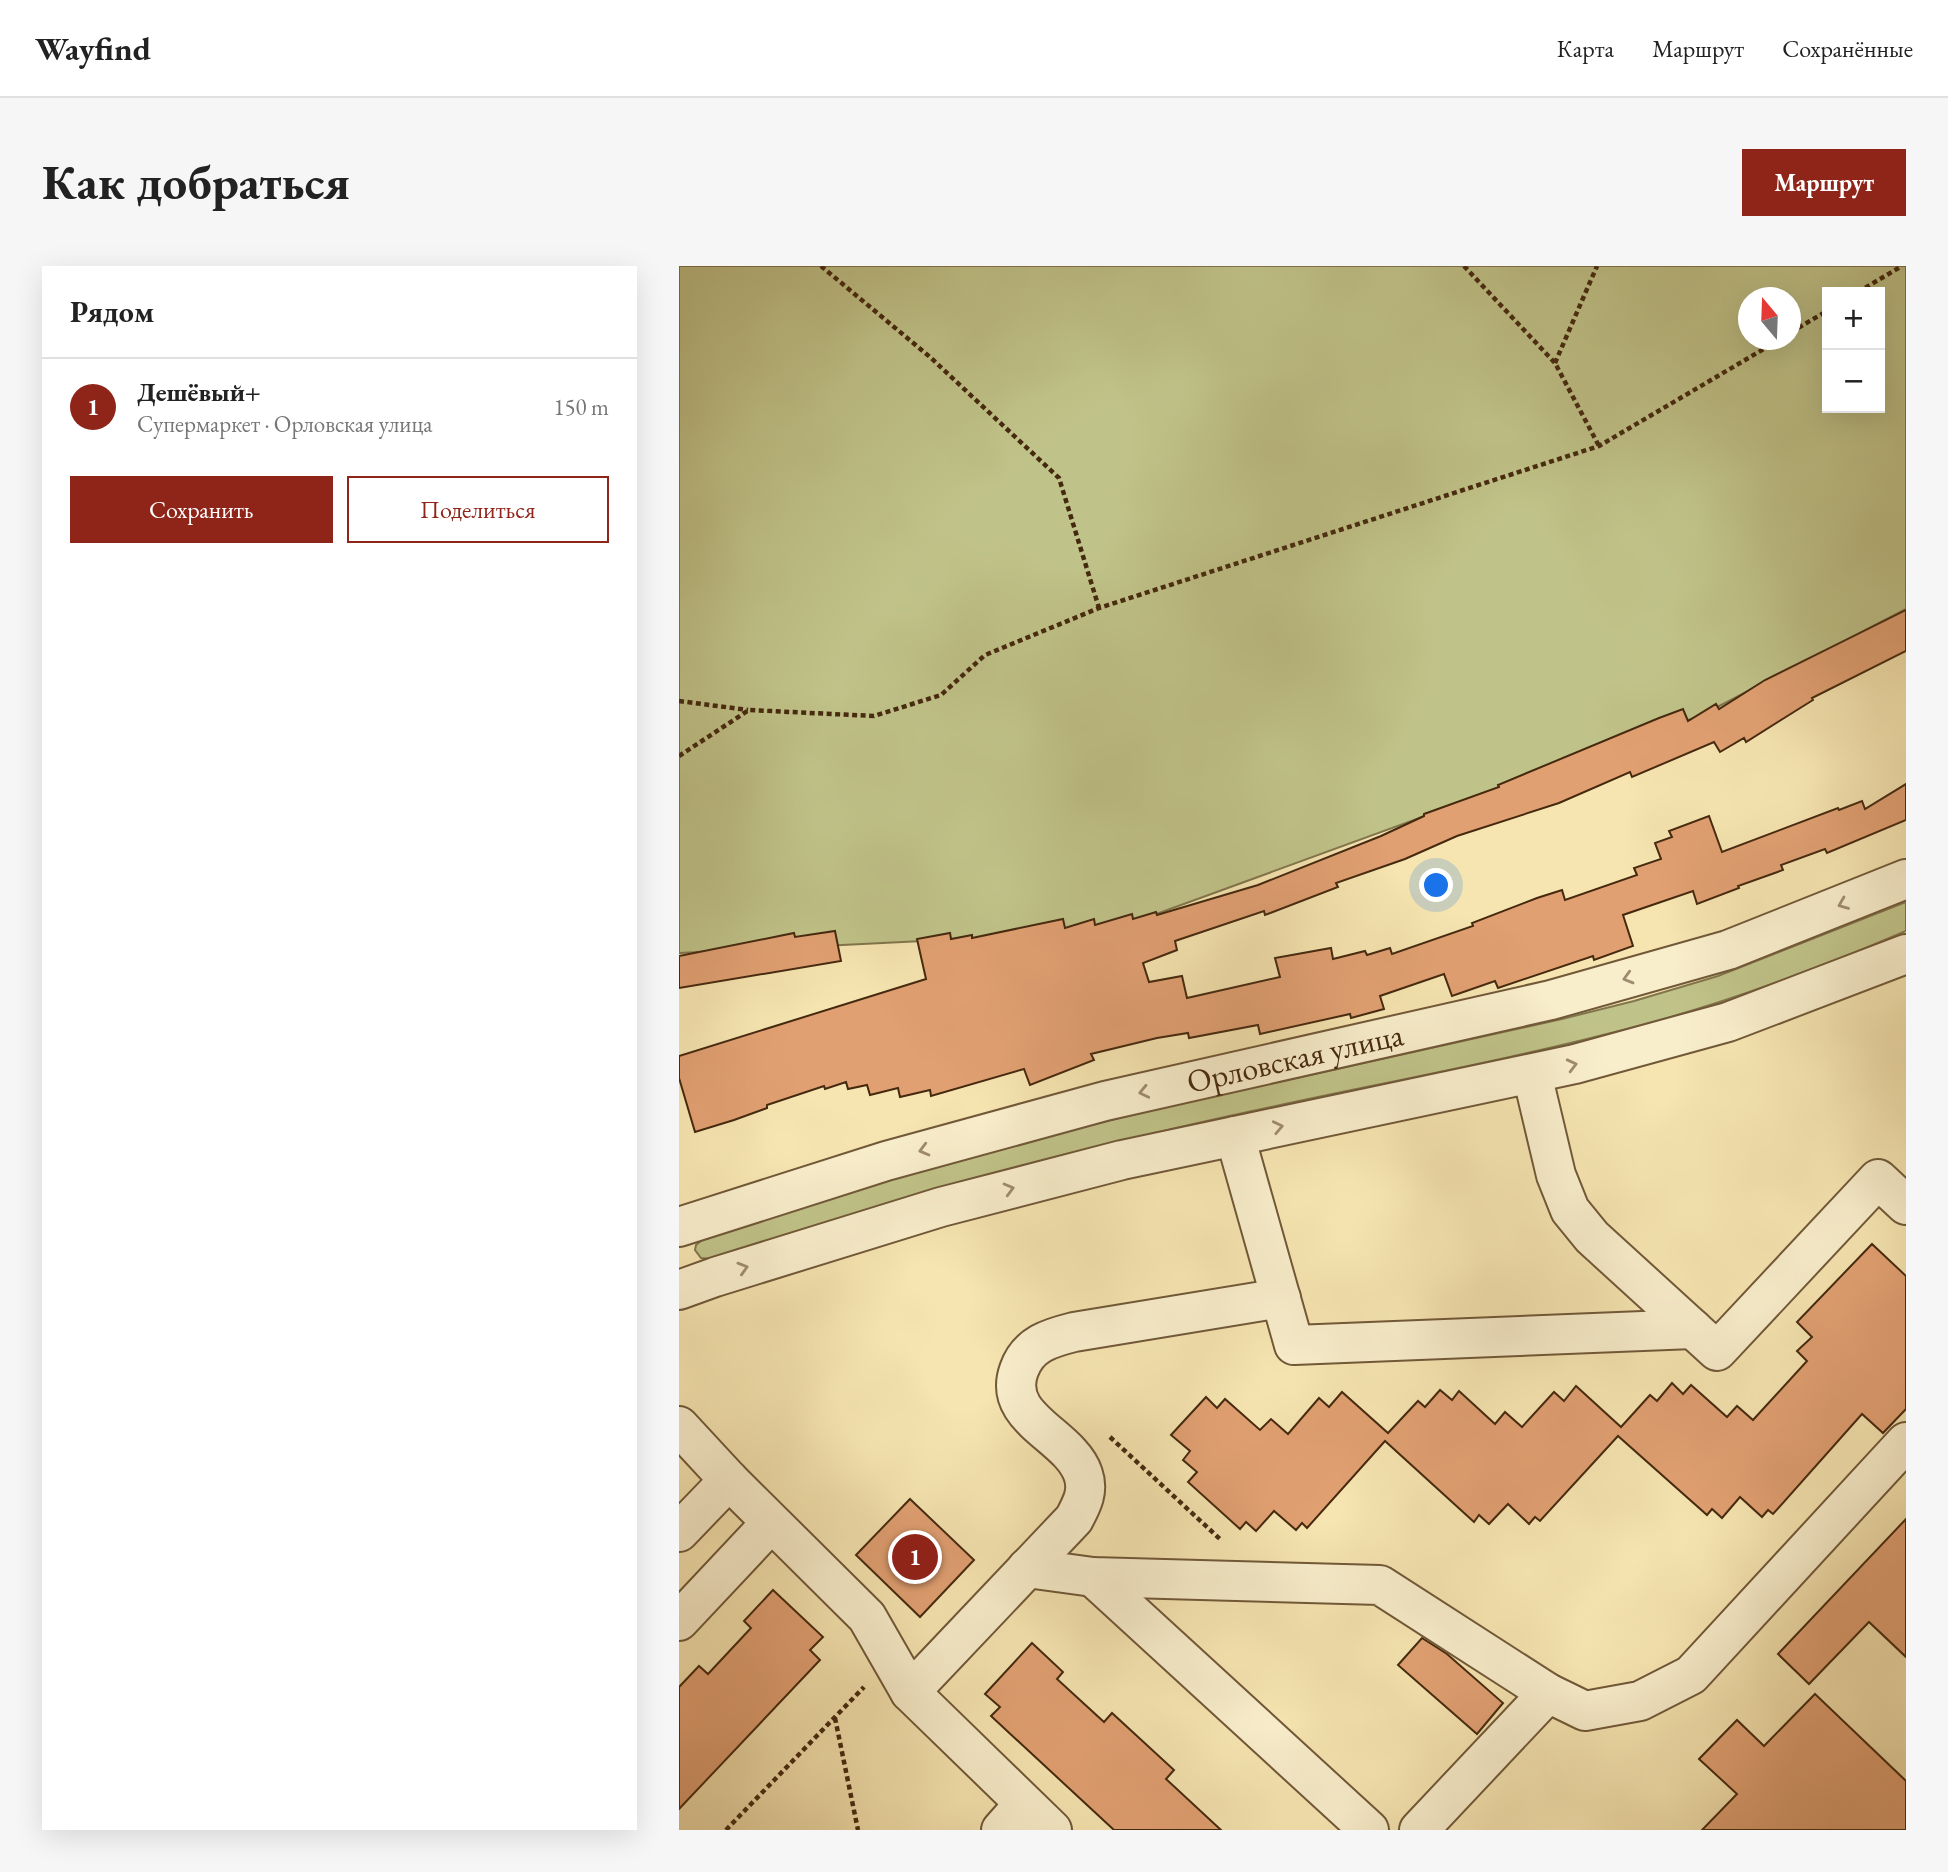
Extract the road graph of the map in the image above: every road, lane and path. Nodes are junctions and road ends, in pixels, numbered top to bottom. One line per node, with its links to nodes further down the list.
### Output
1 (821, 266): 11 (path)
2 (1464, 266): 9 (path)
3 (1597, 266): 9 (path)
4 (1902, 266): 5 (path)
5 (1866, 287)
6 (1822, 314): 7 (path)
7 (1801, 326)
8 (1762, 350): 10 (path)
9 (1555, 363): 10 (path)
10 (1599, 446): 11 (path)
11 (1099, 608): 13 (path)
12 (679, 701): 13 (path)
13 (748, 710): 14 (path)
14 (679, 756)
15 (1906, 879): 20 (street, Орловская улица, one-way to 20)
16 (1906, 954): 17 (street, Орловская улица, one-way to 16)
17 (1532, 1074): 18 (street, Орловская улица, one-way to 17); 23 (street)
18 (1235, 1136): 21 (street, Орловская улица, one-way to 18); 22 (street)
19 (1906, 1205): 23 (street)
20 (679, 1227)
21 (679, 1290)
22 (1281, 1298): 23 (street); 30 (street)
23 (1693, 1329)
24 (679, 1426): 27 (street)
25 (1105, 1433): 32 (path)
26 (1898, 1467): 36 (street)
27 (729, 1480): 28 (street); 29 (street)
28 (771, 1523): 33 (street); 34 (street)
29 (679, 1532)
30 (1027, 1568): 31 (street); 35 (street)
31 (1093, 1577): 32 (street); 42 (street)
32 (1267, 1582): 36 (street)
33 (679, 1621)
34 (891, 1658): 35 (street); 37 (path)
35 (910, 1692): 38 (street)
36 (1548, 1693): 43 (street)
37 (835, 1717): 39 (path); 40 (path)
38 (1013, 1817): 41 (street)
39 (726, 1830)
40 (858, 1830)
41 (1052, 1830)
42 (1369, 1830)
43 (1419, 1830)

